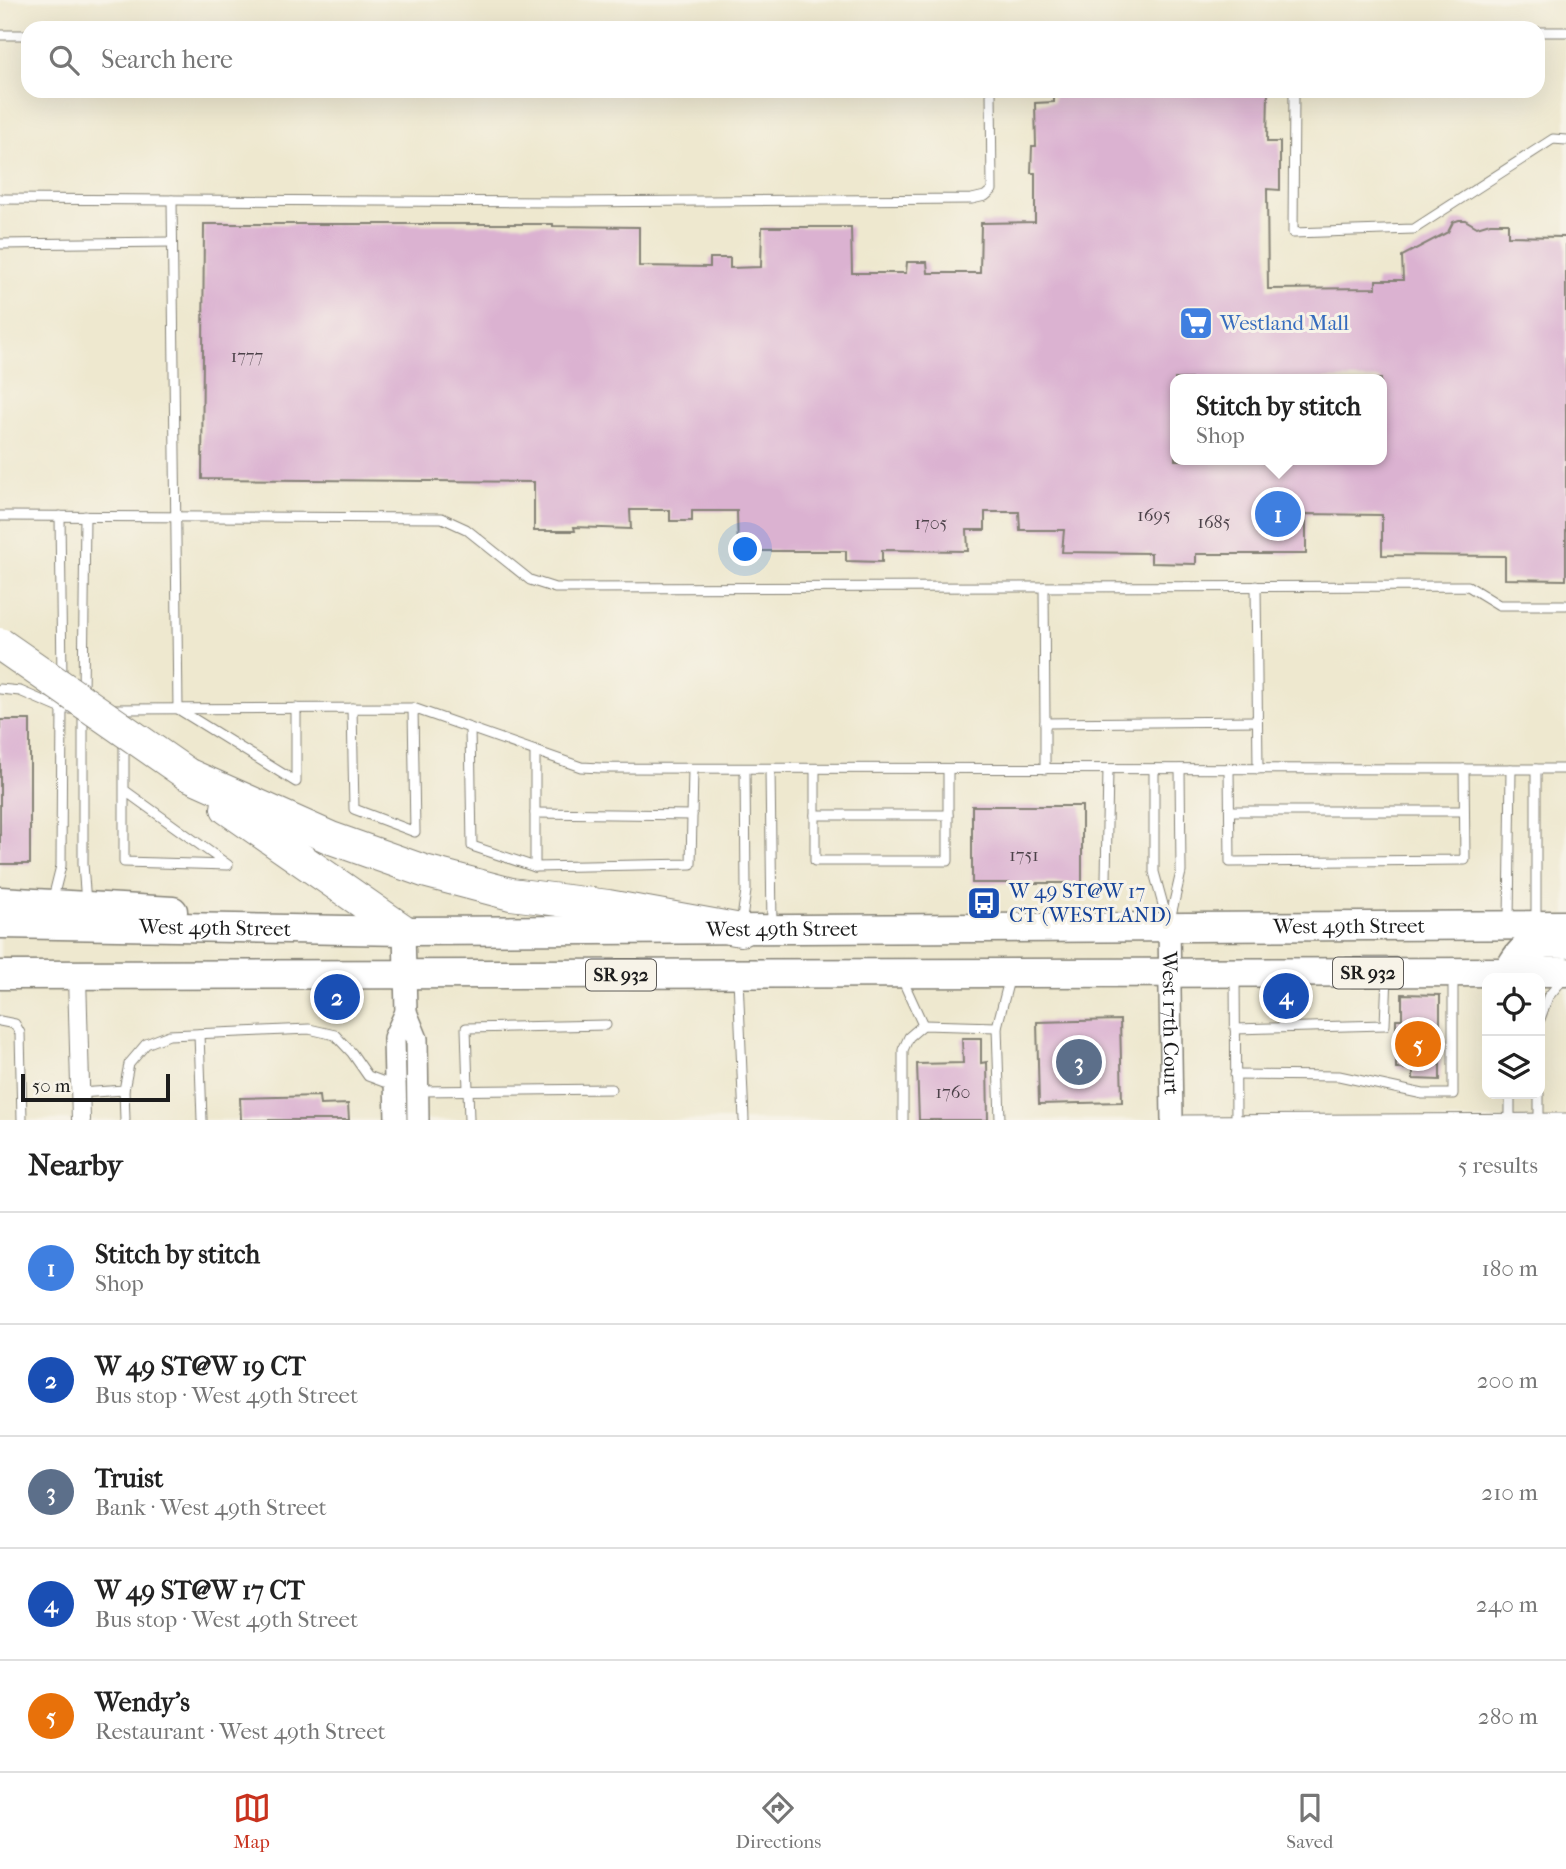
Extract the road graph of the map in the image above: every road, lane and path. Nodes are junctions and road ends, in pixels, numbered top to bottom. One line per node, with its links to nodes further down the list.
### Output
1 (1545, 32): 2 (lane)
2 (1566, 32)
3 (0, 35): 4 (lane)
4 (21, 35)
5 (991, 98): 9 (lane)
6 (1294, 98): 7 (lane)
7 (1566, 140)
8 (0, 199): 9 (lane)
9 (172, 200): 10 (lane)
10 (172, 242): 11 (lane); 15 (lane)
11 (0, 244)
12 (0, 516): 13 (lane)
13 (60, 516): 14 (lane); 24 (lane)
14 (85, 516): 15 (lane); 25 (lane)
15 (174, 516): 17 (lane); 27 (lane)
16 (1256, 586): 17 (lane); 18 (lane); 28 (lane)
17 (1044, 587): 29 (lane)
18 (1566, 605)
19 (0, 644): 47 (highway, bridge)
20 (0, 689): 24 (lane)
21 (296, 708): 22 (lane); 27 (lane); 27 (lane)
22 (352, 708): 23 (lane); 23 (lane)
23 (413, 708): 30 (lane)
24 (62, 709): 25 (lane); 58 (lane)
25 (83, 709): 26 (lane); 59 (lane)
26 (124, 709): 27 (lane); 48 (lane)
27 (178, 709)
28 (1257, 722): 29 (lane); 42 (lane)
29 (1045, 723): 37 (lane)
30 (470, 728): 31 (lane); 55 (lane)
31 (535, 751): 32 (lane); 51 (lane)
32 (693, 769): 33 (lane); 52 (lane)
33 (745, 769): 34 (lane); 64 (lane)
34 (770, 769): 35 (lane); 65 (lane)
35 (815, 769): 36 (lane); 53 (lane)
36 (948, 769): 37 (lane); 54 (lane)
37 (1045, 769): 38 (lane)
38 (1108, 769): 39 (lane); 56 (lane)
39 (1154, 769): 40 (lane); 61 (lane)
40 (1180, 769): 41 (lane); 61 (lane)
41 (1229, 769): 42 (lane); 49 (lane)
42 (1258, 769): 43 (lane)
43 (1464, 769): 44 (lane); 50 (lane)
44 (1511, 769): 45 (lane); 62 (lane)
45 (1536, 769): 46 (lane); 62 (lane)
46 (1566, 769)
47 (187, 774): 64 (highway); 67 (highway)
48 (124, 790): 48 (lane)
49 (1230, 811): 50 (lane); 50 (lane)
50 (1464, 811)
51 (535, 813): 52 (lane); 55 (lane)
52 (692, 815): 55 (lane)
53 (815, 815): 54 (lane); 54 (lane)
54 (948, 815)
55 (535, 867)
56 (1106, 880)
57 (0, 901): 58 (main road)
58 (52, 903): 59 (main road)
59 (87, 905): 66 (main road)
60 (0, 924): 66 (main road, West 49th Street / SR 932)
61 (1169, 925): 62 (main road, West 49th Street / SR 932); 65 (main road, West 49th Street / SR 932); 69 (street, West 17th Court)
62 (1522, 925): 63 (main road, West 49th Street / SR 932)
63 (1566, 925)
64 (741, 929): 65 (main road, West 49th Street / SR 932); 67 (main road, West 49th Street / SR 932)
65 (772, 929)
66 (300, 930): 67 (main road, West 49th Street / SR 932)
67 (404, 931): 82 (street)
68 (1566, 944): 74 (main road)
69 (1170, 972): 70 (main road, West 49th Street / SR 932); 80 (main road, West 49th Street / SR 932); 114 (street, West 17th Court)
70 (1235, 972): 73 (main road, West 49th Street / SR 932); 89 (lane)
71 (1453, 972): 73 (main road, West 49th Street / SR 932); 76 (main road, West 49th Street / SR 932); 91 (lane)
72 (900, 973): 75 (main road, West 49th Street / SR 932); 80 (main road, West 49th Street / SR 932); 87 (lane)
73 (1387, 973): 89 (lane)
74 (1509, 973)
75 (738, 974): 82 (main road, West 49th Street / SR 932); 111 (lane)
76 (1482, 974)
77 (1545, 974): 78 (main road, West 49th Street / SR 932)
78 (1566, 974): 83 (lane)
79 (0, 975): 81 (main road, West 49th Street / SR 932)
80 (1011, 975): 88 (lane)
81 (77, 976): 82 (main road, West 49th Street / SR 932); 97 (street)
82 (405, 976): 84 (street)
83 (1545, 1005)
84 (406, 1012): 92 (street); 96 (street)
85 (0, 1021): 104 (lane)
86 (606, 1025): 95 (lane)
87 (923, 1026): 88 (lane); 112 (lane)
88 (997, 1027): 113 (lane)
89 (1235, 1029): 91 (lane)
90 (199, 1034): 92 (lane); 94 (lane); 107 (lane)
91 (1235, 1075): 103 (lane)
92 (395, 1082): 108 (street)
93 (611, 1088): 95 (lane)
94 (124, 1090): 97 (lane); 106 (lane)
95 (468, 1090): 96 (lane); 110 (lane)
96 (418, 1091): 109 (street)
97 (80, 1093): 105 (street)
98 (1510, 1099): 100 (lane)
99 (1539, 1099): 101 (lane)
100 (1510, 1117): 101 (lane); 103 (lane)
101 (1539, 1118): 102 (lane)
102 (1566, 1118)
103 (1236, 1119): 115 (lane)
104 (22, 1120)
105 (81, 1120)
106 (125, 1120)
107 (202, 1120)
108 (396, 1120)
109 (418, 1120)
110 (469, 1120)
111 (744, 1120)
112 (903, 1120)
113 (1000, 1120)
114 (1172, 1120)
115 (1185, 1120)

